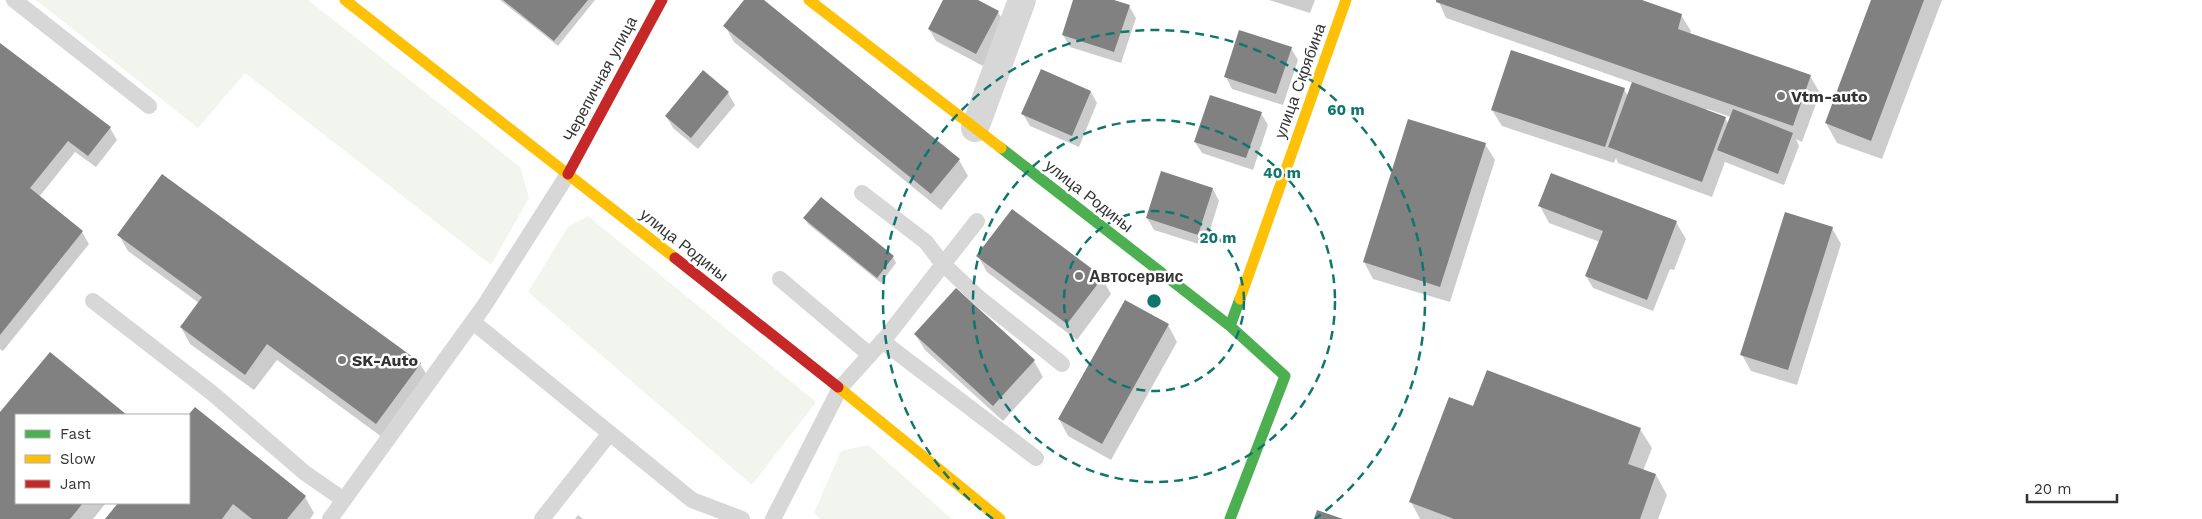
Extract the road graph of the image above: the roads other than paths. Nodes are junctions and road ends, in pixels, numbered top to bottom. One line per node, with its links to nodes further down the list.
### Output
1 (14, 0): 7 (lane)
2 (345, 0): 9 (street, улица Родины)
3 (662, 0): 9 (street, Черепичная улица)
4 (809, 0): 8 (street, улица Родины)
5 (1022, 0): 8 (street)
6 (1346, 0): 16 (street, улица Скрябина)
7 (148, 106)
8 (975, 128): 16 (street, улица Родины)
9 (568, 174): 15 (lane); 20 (street, улица Родины)
10 (862, 193): 12 (lane)
11 (977, 221): 12 (lane)
12 (942, 263): 17 (lane); 19 (lane)
13 (780, 279): 18 (lane)
14 (93, 302): 23 (lane)
15 (473, 322): 21 (lane); 23 (lane)
16 (1230, 326): 29 (street)
17 (882, 341): 18 (lane); 22 (lane)
18 (870, 355): 20 (lane)
19 (1062, 364)
20 (840, 388): 27 (lane); 28 (street, улица Родины)
21 (610, 433): 25 (lane); 26 (lane)
22 (1036, 458)
23 (344, 500): 24 (lane)
24 (330, 519)
25 (542, 519)
26 (742, 519)
27 (772, 519)
28 (1000, 519)
29 (1230, 519)

